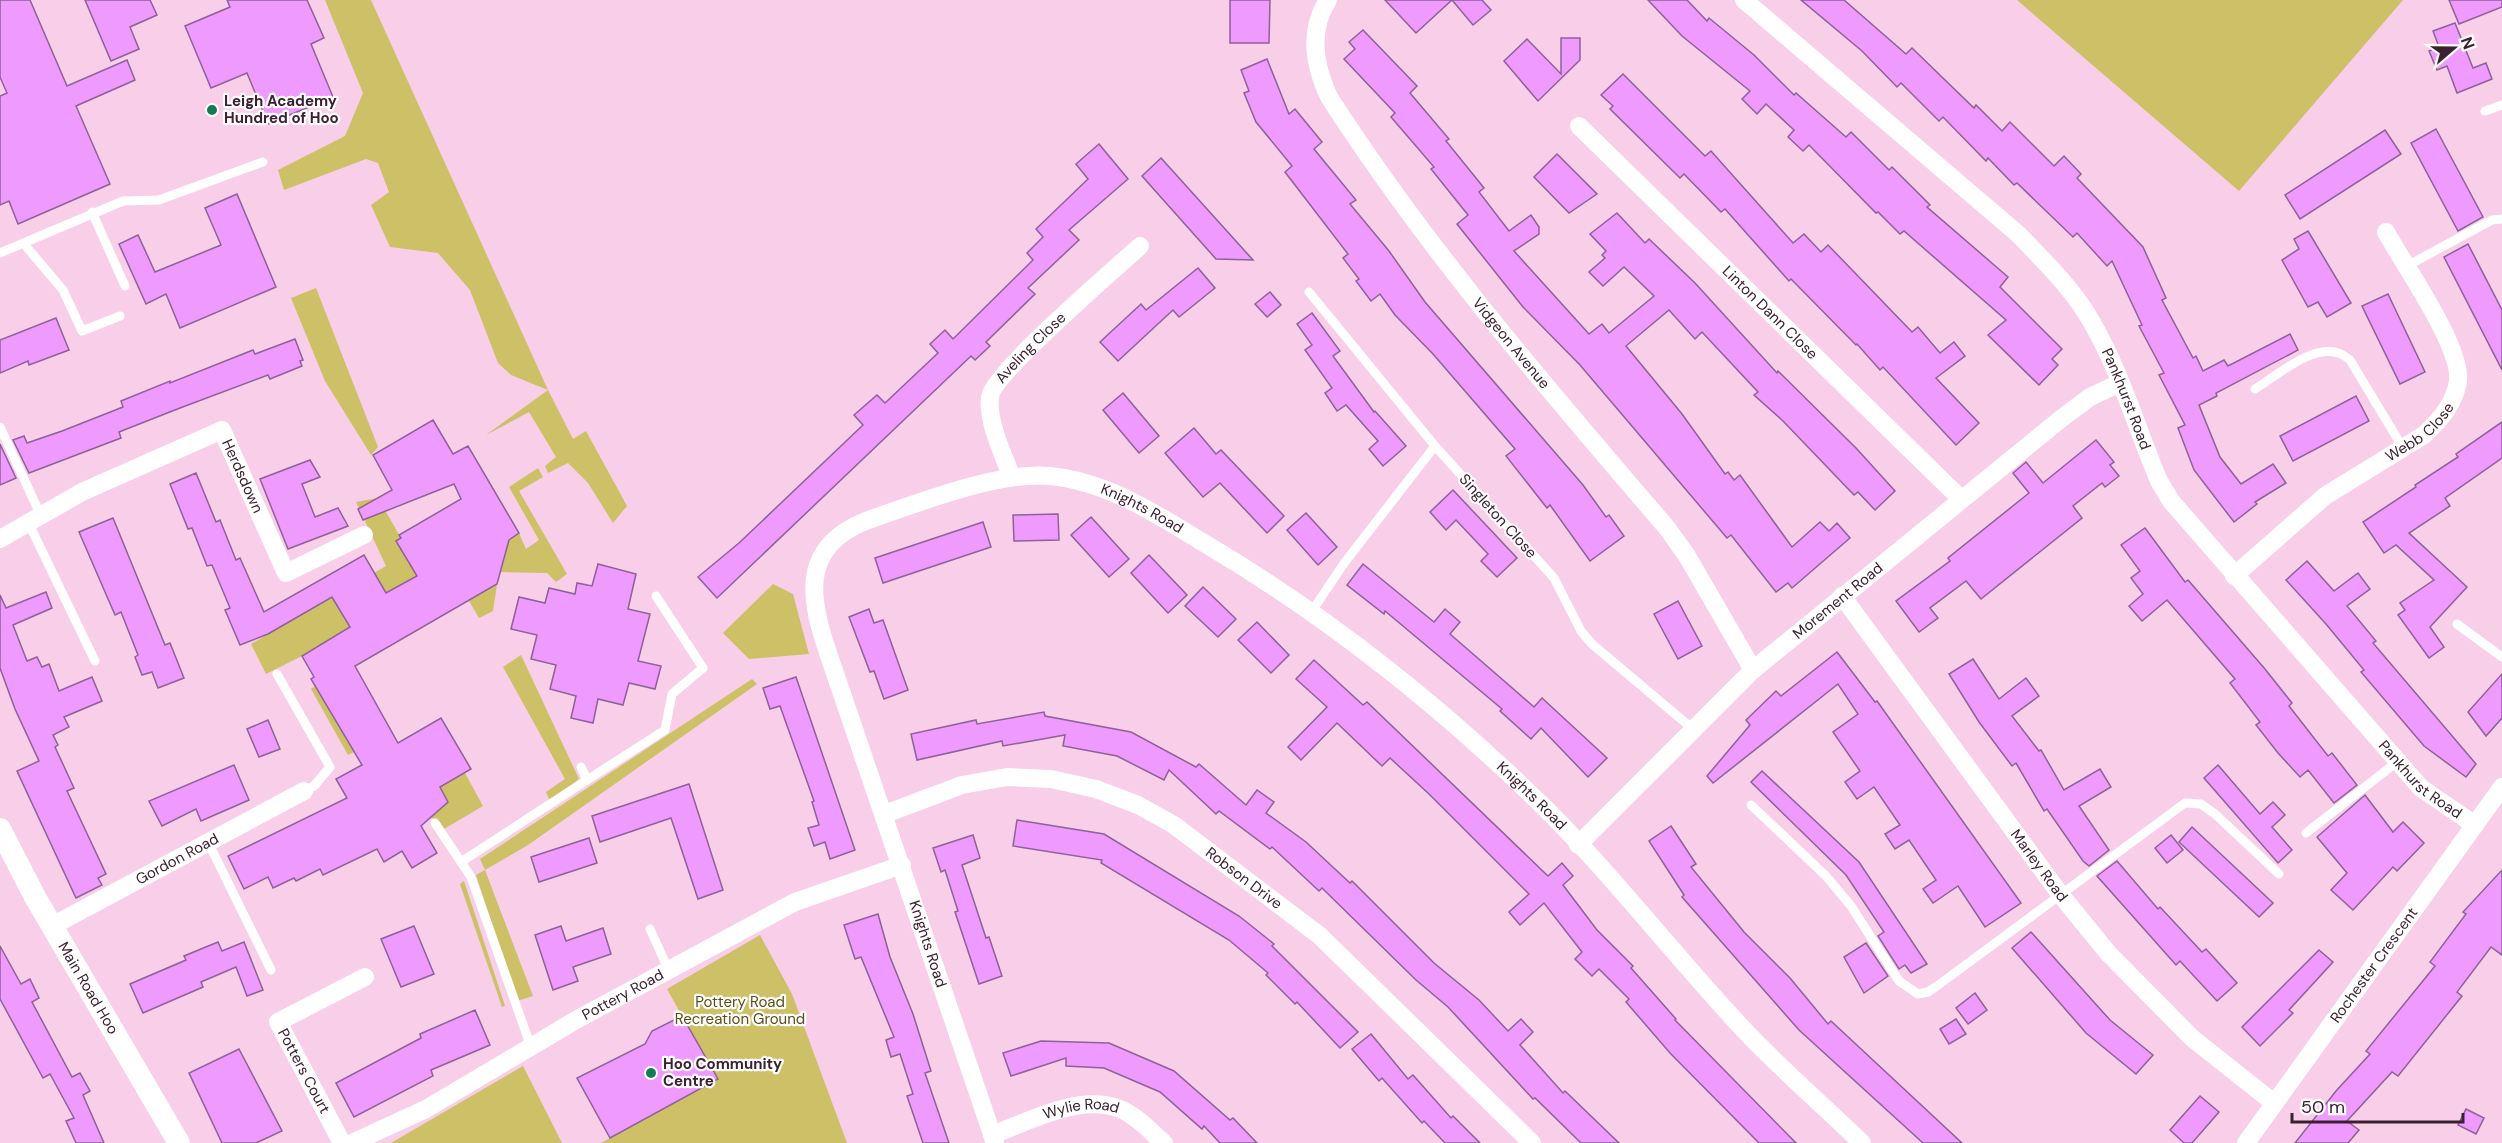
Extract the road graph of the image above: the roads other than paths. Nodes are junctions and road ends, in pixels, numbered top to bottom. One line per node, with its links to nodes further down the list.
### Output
1 (1328, 0): 34 (street, Vidgeon Avenue)
2 (1744, 0): 17 (street, Pankhurst Road)
3 (2502, 105): 4 (lane)
4 (2485, 111)
5 (1579, 126): 23 (street, Linton Dann Close)
6 (263, 162): 7 (lane)
7 (92, 212): 10 (lane); 14 (lane)
8 (2502, 219): 13 (lane)
9 (2386, 232): 13 (street, Webb Close)
10 (24, 244): 12 (lane); 16 (lane)
11 (1140, 246): 22 (street, Aveling Close)
12 (0, 253)
13 (2405, 267): 21 (street, Webb Close)
14 (125, 286)
15 (1309, 291): 20 (lane, Singleton Close)
16 (120, 316)
17 (2120, 382): 23 (street, Morement Road); 27 (street, Pankhurst Road)
18 (2255, 389): 21 (lane)
19 (0, 427): 24 (lane)
20 (1435, 446): 30 (lane); 36 (lane, Singleton Close)
21 (2403, 448): 27 (street, Webb Close)
22 (1011, 476): 30 (street, Knights Road); 43 (street, Knights Road)
23 (1961, 499): 29 (street, Morement Road)
24 (35, 520): 25 (street, Herdsdown); 26 (street, Herdsdown); 33 (lane)
25 (364, 535)
26 (0, 539)
27 (2234, 576): 37 (street, Pankhurst Road)
28 (656, 596): 39 (lane)
29 (1842, 596): 34 (street, Morement Road); 53 (street, Marley Road)
30 (1312, 611): 49 (street, Knights Road)
31 (2457, 624): 32 (lane)
32 (2502, 657)
33 (95, 662)
34 (1753, 670): 36 (street, Morement Road)
35 (277, 674): 41 (lane)
36 (1694, 730): 49 (street, Morement Road)
37 (2397, 762): 45 (street, Pankhurst Road); 47 (lane)
38 (582, 767): 39 (lane)
39 (587, 780): 50 (lane)
40 (2502, 787): 45 (street, Rochester Crescent)
41 (304, 791): 48 (street, Gordon Road)
42 (1750, 806): 53 (lane)
43 (885, 814): 51 (street, Knights Road); 66 (street, Robson Drive)
44 (435, 823): 50 (lane)
45 (2475, 825): 60 (street, Rochester Crescent)
46 (0, 829): 54 (street, Main Road Hoo)
47 (2306, 833)
48 (208, 842): 54 (street, Gordon Road); 56 (lane)
49 (1578, 845): 67 (street, Knights Road)
50 (461, 862): 59 (lane)
51 (902, 865): 57 (street, Pottery Road); 61 (street, Knights Road)
52 (2279, 874): 53 (lane)
53 (2060, 894): 60 (street, Marley Road)
54 (52, 926): 62 (street, Main Road Hoo)
55 (650, 929): 57 (lane)
56 (271, 970)
57 (670, 971): 59 (street, Pottery Road)
58 (365, 977): 63 (street, Potters Court)
59 (531, 1047): 64 (street, Pottery Road)
60 (2274, 1103): 68 (street, Rochester Crescent)
61 (994, 1139): 65 (street, Wylie Road)
62 (179, 1143)
63 (342, 1143)
64 (352, 1143)
65 (1164, 1143)
66 (1532, 1143)
67 (1862, 1143)
68 (2246, 1143)

